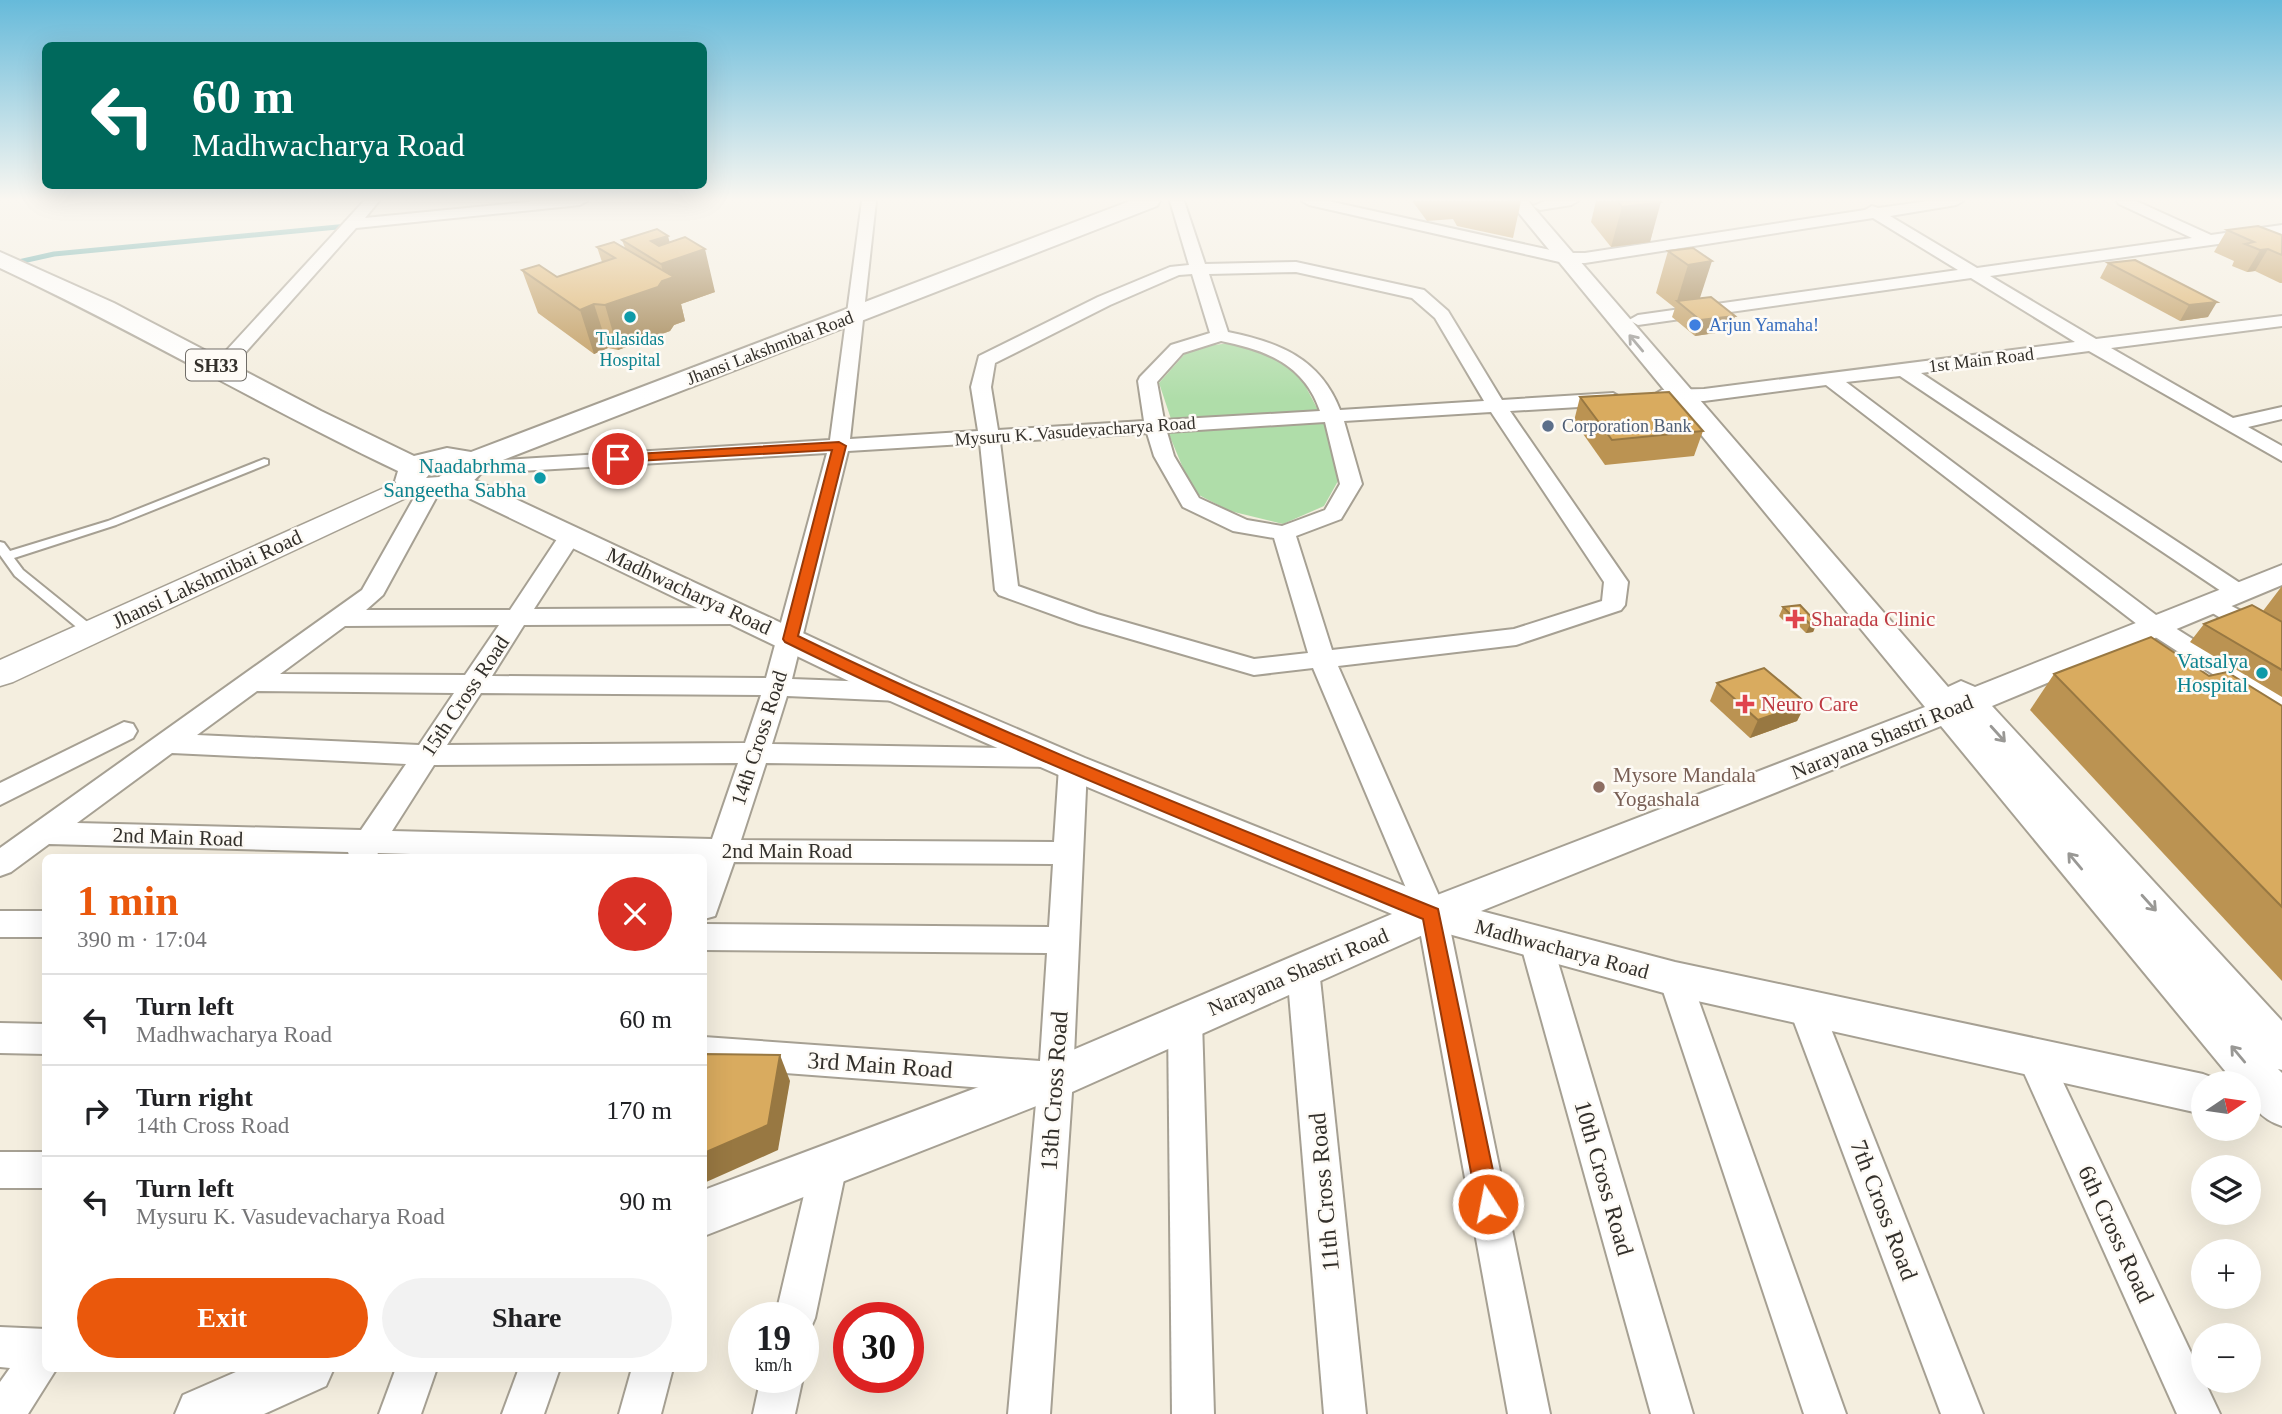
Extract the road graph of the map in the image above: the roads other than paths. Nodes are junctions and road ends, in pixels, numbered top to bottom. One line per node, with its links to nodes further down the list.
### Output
1 (17, 267): 16 (main road, SH33)
2 (311, 267): 16 (street)
3 (861, 267): 11 (street, 14th Cross Road)
4 (977, 267): 11 (main road, Jhansi Lakshmibai Road)
5 (1583, 267): 19 (street, one-way to 5)
6 (1584, 267): 12 (street)
7 (1964, 267): 10 (street)
8 (2023, 267): 10 (street)
9 (1199, 268): 14 (street); 20 (street); 25 (street)
10 (1975, 274): 12 (street); 15 (street)
11 (855, 314): 26 (street, 14th Cross Road); 29 (main road, Jhansi Lakshmibai Road)
12 (1638, 320): 19 (street)
13 (2282, 321): 15 (street, 1st Main Road)
14 (1220, 336): 22 (street); 24 (street)
15 (2092, 345): 17 (street, 1st Main Road); 23 (street)
16 (221, 368): 29 (main road, SH33)
17 (1904, 370): 18 (street, 1st Main Road); 33 (street)
18 (1830, 379): 19 (street, 1st Main Road); 37 (street)
19 (1692, 395): 20 (street, Mysuru K. Vasudevacharya Road); 47 (street)
20 (1497, 407): 22 (street, Mysuru K. Vasudevacharya Road); 41 (street)
21 (2282, 413): 23 (street)
22 (1333, 415): 24 (street, Mysuru K. Vasudevacharya Road); 30 (street)
23 (2230, 425): 27 (street)
24 (1155, 426): 25 (street, Mysuru K. Vasudevacharya Road); 30 (street)
25 (989, 436): 26 (street, Mysuru K. Vasudevacharya Road); 41 (street)
26 (839, 446): 29 (street, Mysuru K. Vasudevacharya Road); 39 (street, 14th Cross Road)
27 (2282, 455)
28 (264, 462): 32 (lane)
29 (443, 475): 31 (street, Madhwacharya Road); 36 (street); 38 (main road, Jhansi Lakshmibai Road)
30 (1284, 533): 41 (street)
31 (572, 535): 34 (street, Madhwacharya Road); 35 (street, 15th Cross Road)
32 (3, 551): 38 (lane)
33 (2257, 587): 37 (street, Narayana Shastri Road); 40 (street)
34 (734, 616): 35 (street); 39 (street, Madhwacharya Road)
35 (517, 617): 36 (street); 44 (street, 15th Cross Road)
36 (339, 618): 43 (street)
37 (2155, 626): 47 (street, Narayana Shastri Road); 48 (street)
38 (91, 632): 42 (main road, Jhansi Lakshmibai Road)
39 (790, 639): 45 (street, 14th Cross Road); 46 (street, Madhwacharya Road)
40 (2282, 643)
41 (1322, 659): 61 (street)
42 (0, 674)
43 (251, 682): 44 (street); 50 (street)
44 (473, 684): 45 (street); 52 (street, 15th Cross Road)
45 (777, 687): 46 (street); 51 (street, 14th Cross Road)
46 (900, 692): 53 (street, Madhwacharya Road)
47 (1959, 707): 61 (street, Narayana Shastri Road); 73 (street, one-way to 73); 78 (street, one-way to 47)
48 (2282, 707)
49 (124, 731): 54 (street)
50 (167, 743): 52 (street); 55 (street)
51 (755, 754): 52 (street); 53 (street); 57 (street, 14th Cross Road)
52 (426, 755): 56 (street, 15th Cross Road)
53 (1064, 763): 58 (street, 13th Cross Road); 61 (street, Madhwacharya Road)
54 (0, 795)
55 (44, 833): 56 (street, 2nd Main Road); 59 (street)
56 (364, 850): 57 (street, 2nd Main Road)
57 (722, 851): 58 (street, 2nd Main Road); 60 (street, 14th Cross Road)
58 (1068, 853): 65 (street, 13th Cross Road)
59 (0, 864)
60 (707, 898)
61 (1432, 915): 66 (street, Madhwacharya Road); 67 (street, Narayana Shastri Road); 103 (street)
62 (0, 924): 63 (street)
63 (42, 924)
64 (707, 937): 65 (street)
65 (1064, 940): 76 (street, 13th Cross Road)
66 (1536, 942): 68 (street, Madhwacharya Road); 104 (street, 10th Cross Road)
67 (1303, 969): 70 (street, Narayana Shastri Road); 102 (street, 11th Cross Road)
68 (1675, 979): 69 (street, Madhwacharya Road); 105 (street)
69 (1805, 1006): 75 (street, Madhwacharya Road); 106 (street, 7th Cross Road)
70 (1185, 1021): 76 (street, Narayana Shastri Road); 101 (street)
71 (0, 1038): 72 (street)
72 (42, 1039)
73 (2282, 1051)
74 (707, 1052): 76 (street, 3rd Main Road)
75 (2033, 1055): 77 (street, Madhwacharya Road); 107 (street, 6th Cross Road)
76 (1056, 1078): 81 (street, Narayana Shastri Road); 100 (street, 13th Cross Road)
77 (2191, 1091)
78 (2282, 1106)
79 (2261, 1107): 80 (street)
80 (2282, 1112)
81 (829, 1165): 84 (street, Narayana Shastri Road); 85 (street)
82 (0, 1170): 83 (street)
83 (42, 1170)
84 (707, 1212)
85 (799, 1302)
86 (0, 1347): 87 (street)
87 (42, 1349)
88 (42, 1354): 94 (street)
89 (298, 1372): 95 (street)
90 (416, 1372): 96 (street)
91 (539, 1372): 97 (street)
92 (652, 1372): 98 (street)
93 (779, 1393): 99 (street)
94 (4, 1414)
95 (202, 1414)
96 (400, 1414)
97 (523, 1414)
98 (640, 1414)
99 (774, 1414)
100 (1030, 1414)
101 (1193, 1414)
102 (1345, 1414)
103 (1529, 1414)
104 (1672, 1414)
105 (1825, 1414)
106 (1962, 1414)
107 (2199, 1414)

